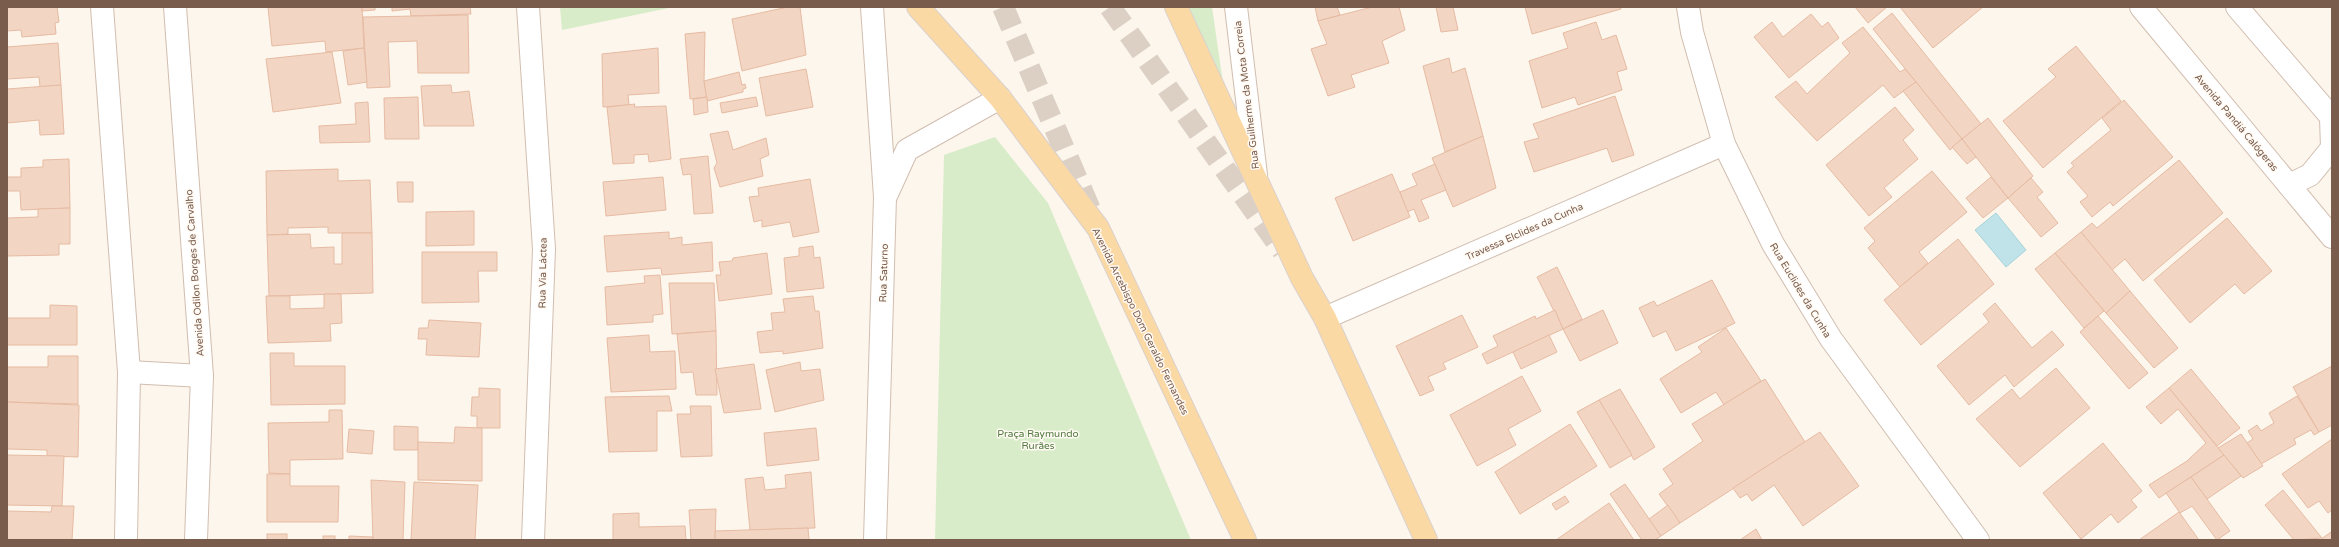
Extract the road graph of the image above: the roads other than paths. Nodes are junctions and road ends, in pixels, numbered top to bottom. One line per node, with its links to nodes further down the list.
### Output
1 (102, 7): 19 (street)
2 (175, 7): 20 (street, Avenida Odilon Borges de Carvalho)
3 (528, 7): 23 (street, Rua Via Láctea)
4 (872, 7): 16 (street, Rua Saturno)
5 (918, 7): 11 (main road, Avenida Arcebispo Dom Geraldo Fernandes)
6 (1176, 7): 14 (main road)
7 (1236, 7): 14 (street, Rua Guilherme da Mota Correia)
8 (1688, 7): 13 (street, Rua Euclides da Cunha)
9 (2141, 7): 15 (street, Avenida Pandiá Calógeras)
10 (2238, 7): 12 (street)
11 (1000, 98): 16 (street); 25 (main road, Avenida Arcebispo Dom Geraldo Fernandes)
12 (2332, 118): 15 (street)
13 (1724, 144): 18 (street, Travessa Elclides da Cunha); 27 (street, Rua Euclides da Cunha)
14 (1257, 182): 18 (main road)
15 (2289, 185): 17 (street, Avenida Pandiá Calógeras)
16 (886, 197): 24 (street, Rua Saturno)
17 (2332, 237)
18 (1325, 318): 26 (main road)
19 (129, 372): 20 (street); 21 (street)
20 (202, 376): 22 (street, Avenida Odilon Borges de Carvalho)
21 (126, 540)
22 (196, 540)
23 (533, 540)
24 (875, 540)
25 (1245, 540)
26 (1426, 540)
27 (1978, 540)

